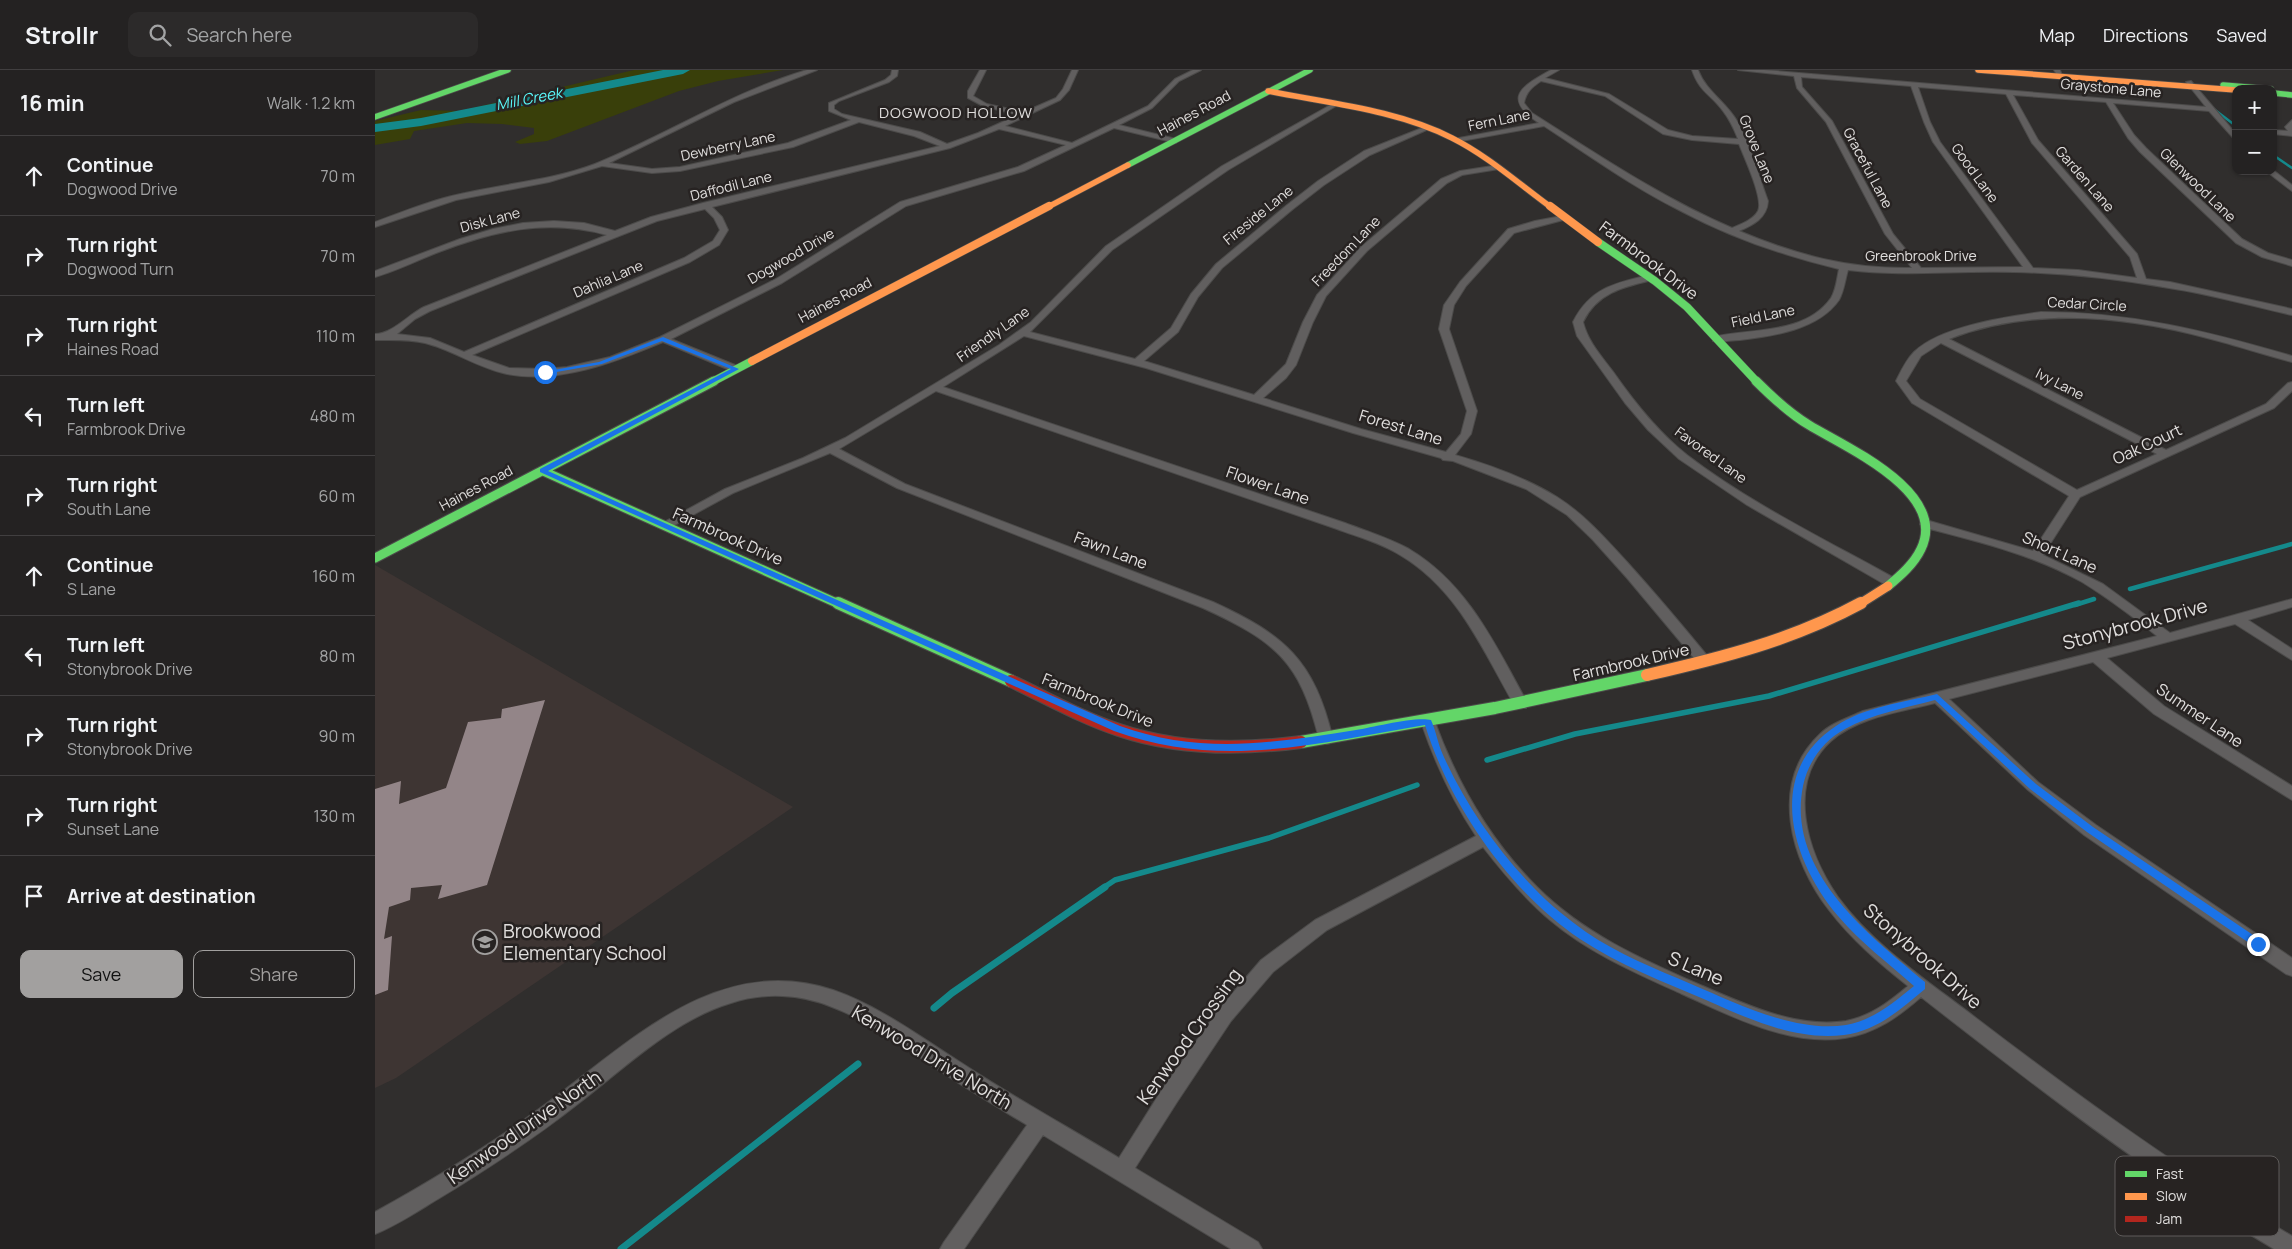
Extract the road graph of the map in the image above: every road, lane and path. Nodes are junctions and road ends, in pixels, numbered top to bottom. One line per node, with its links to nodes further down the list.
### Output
1 (508, 70): 30 (street)
2 (813, 70): 47 (street)
3 (895, 70): 31 (street)
4 (983, 70): 29 (street)
5 (1075, 70): 29 (street, Daffodil Lane)
6 (1198, 70): 34 (street, Dogwood Drive)
7 (1310, 70): 22 (street, Haines Road)
8 (1556, 70): 15 (street, Greenbrook Drive)
9 (1695, 70): 44 (street, Grove Lane)
10 (1741, 70): 14 (street, Graystone Lane)
11 (1977, 70): 13 (street)
12 (2033, 70): 13 (street)
13 (2059, 73): 17 (street)
14 (1797, 74): 16 (street, Graystone Lane); 59 (street, Graceful Lane)
15 (1540, 79): 33 (street, Greenbrook Drive); 44 (street)
16 (1914, 84): 23 (street, Graystone Lane); 58 (street, Good Lane)
17 (2191, 85): 18 (street); 20 (street); 28 (street)
18 (2232, 87)
19 (2277, 89): 21 (street)
20 (2232, 90)
21 (2292, 90)
22 (1268, 92): 27 (street, Farmbrook Drive); 43 (street, Haines Road)
23 (2008, 92): 26 (street, Graystone Lane); 62 (street, Garden Lane)
24 (2277, 93): 25 (street)
25 (2292, 95)
26 (2108, 100): 28 (street, Graystone Lane); 56 (street, Glenwood Lane)
27 (1334, 104): 36 (street, Farmbrook Drive); 64 (street, Friendly Lane)
28 (2210, 108): 37 (street)
29 (1026, 114): 35 (street, Daffodil Lane)
30 (375, 117)
31 (857, 120): 46 (street); 47 (street, Dewberry Lane)
32 (2292, 122): 40 (street)
33 (1545, 124): 42 (street, Fern Lane); 54 (street, Greenbrook Drive)
34 (1113, 126): 43 (street); 45 (street, Dogwood Drive)
35 (999, 127): 45 (street); 46 (street, Daffodil Lane)
36 (1429, 127): 42 (street, Farmbrook Drive); 72 (street, Fireside Lane)
37 (2226, 128): 38 (street); 41 (street)
38 (2232, 129)
39 (2277, 132): 40 (street)
40 (2292, 133)
41 (2232, 135)
42 (1459, 140): 48 (street, Farmbrook Drive)
43 (1173, 141): 73 (street, Haines Road)
44 (1742, 142): 54 (street, Grove Lane)
45 (1073, 145): 67 (street, Dogwood Drive)
46 (947, 146): 51 (street, Daffodil Lane)
47 (601, 164): 53 (street)
48 (1496, 167): 52 (street, Farmbrook Drive); 76 (street, Freedom Lane)
49 (2275, 175): 50 (street)
50 (2292, 189)
51 (705, 205): 55 (street, Daffodil Lane); 70 (street, Dahlia Lane)
52 (1564, 217): 61 (street, Farmbrook Drive); 79 (street)
53 (375, 225)
54 (1731, 231): 57 (street, Greenbrook Drive)
55 (615, 234): 60 (street, Disk Lane); 65 (street, Daffodil Lane)
56 (2292, 263)
57 (1844, 267): 59 (street, Greenbrook Drive); 68 (street, Field Lane)
58 (2030, 270): 59 (street, Greenbrook Drive); 62 (street, Greenbrook Drive)
59 (1920, 272)
60 (375, 274)
61 (1649, 278): 68 (street, Farmbrook Drive); 86 (street, Favored Lane)
62 (2142, 281): 63 (street, Greenbrook Drive)
63 (2292, 312)
64 (1023, 333): 72 (street, Forest Lane); 75 (street, Friendly Lane)
65 (389, 336): 66 (street, Dogwood Drive); 70 (street, Dogwood Drive)
66 (375, 337)
67 (663, 338): 70 (street, Dogwood Drive); 73 (street)
68 (1716, 339): 82 (street, Farmbrook Drive)
69 (1941, 339): 71 (street, Cedar Circle); 78 (street, Ivy Lane); 81 (street, Cedar Circle)
70 (465, 355)
71 (2292, 359)
72 (1136, 362): 76 (street, Forest Lane)
73 (736, 369): 80 (street, Haines Road)
74 (2292, 385): 78 (street, Oak Court)
75 (936, 388): 77 (street, Friendly Lane); 94 (street, Flower Lane)
76 (1257, 399): 79 (street, Forest Lane)
77 (831, 449): 83 (street, Friendly Lane); 96 (street, Fawn Lane)
78 (2165, 454): 81 (street, Oak Court)
79 (1447, 458): 92 (street, Forest Lane)
80 (543, 471): 83 (street, Farmbrook Drive); 85 (street, Haines Road)
81 (2076, 494): 84 (street)
82 (1926, 524): 84 (street, Short Lane); 86 (street, Farmbrook Drive)
83 (665, 525): 96 (street, Farmbrook Drive)
84 (2036, 556): 89 (street, Short Lane)
85 (375, 558)
86 (1891, 582): 92 (street, Farmbrook Drive)
87 (2292, 603): 88 (street, Stonybrook Drive)
88 (2237, 619): 89 (street, Stonybrook Drive); 90 (street)
89 (2168, 638): 91 (street, Stonybrook Drive)
90 (2292, 655)
91 (2095, 656): 93 (street, Stonybrook Drive); 97 (street, Summer Lane)
92 (1703, 661): 94 (street, Farmbrook Drive)
93 (1937, 697): 99 (street); 100 (street, Stonybrook Drive)
94 (1521, 704): 95 (street, Farmbrook Drive)
95 (1428, 722): 96 (street, Farmbrook Drive); 98 (street, S Lane)
96 (1326, 739)
97 (2292, 794)
98 (1487, 838): 100 (street, S Lane); 103 (street, Kenwood Crossing)
99 (2292, 968)
100 (1921, 986): 102 (street, Stonybrook Drive)
101 (1041, 1123): 103 (street, Kenwood Drive North); 104 (street, Kenwood Drive North); 107 (street)
102 (2147, 1156)
103 (1122, 1171): 108 (street, Kenwood Drive North)
104 (375, 1224)
105 (2272, 1236): 106 (street, Stonybrook Drive)
106 (2292, 1248)
107 (951, 1249)
108 (1251, 1249)

